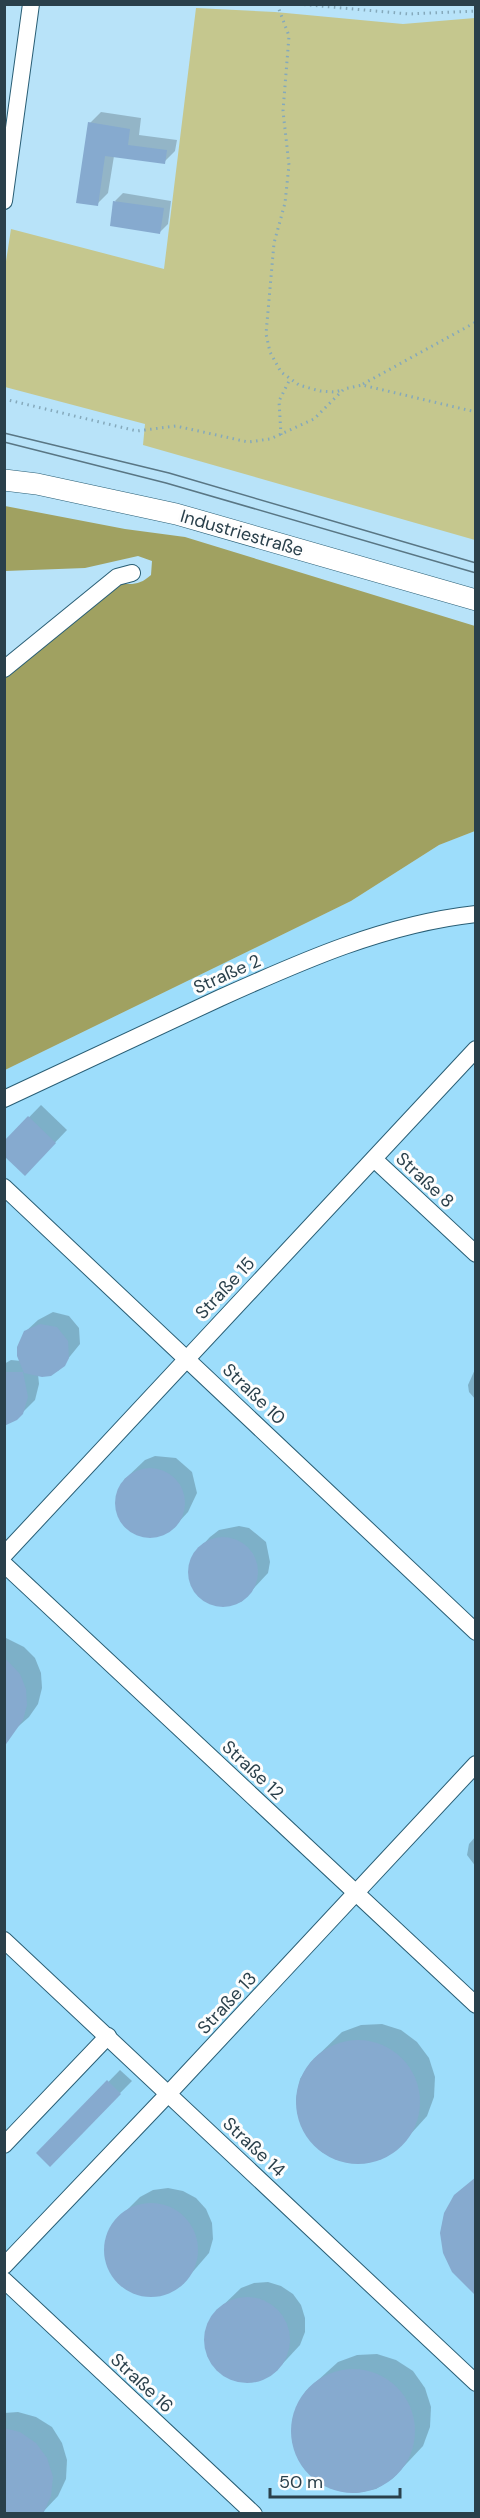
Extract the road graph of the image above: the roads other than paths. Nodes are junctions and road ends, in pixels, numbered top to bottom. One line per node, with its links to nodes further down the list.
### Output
1 (31, 4): 2 (street)
2 (4, 201)
3 (4, 480): 5 (main road, Industriestraße)
4 (132, 573): 6 (street)
5 (476, 600)
6 (4, 669)
7 (476, 914): 9 (street, Straße 2)
8 (476, 1049): 10 (street, Straße 15)
9 (4, 1099)
10 (374, 1159): 12 (street, Straße 8); 13 (street, Straße 15)
11 (4, 1187): 13 (street, Straße 10)
12 (476, 1254)
13 (187, 1357): 14 (street, Straße 15); 16 (street, Straße 10)
14 (4, 1555)
15 (4, 1564): 18 (street, Straße 12)
16 (476, 1632)
17 (476, 1764): 18 (street, Straße 13)
18 (356, 1892): 20 (street, Straße 12); 22 (street, Straße 13)
19 (4, 1940): 21 (street, Straße 14)
20 (476, 2005)
21 (108, 2036): 22 (street, Straße 14); 23 (street)
22 (169, 2093): 24 (street, Straße 13); 26 (street, Straße 14)
23 (4, 2145)
24 (4, 2266)
25 (4, 2280): 27 (street, Straße 16)
26 (476, 2383)
27 (254, 2514)

